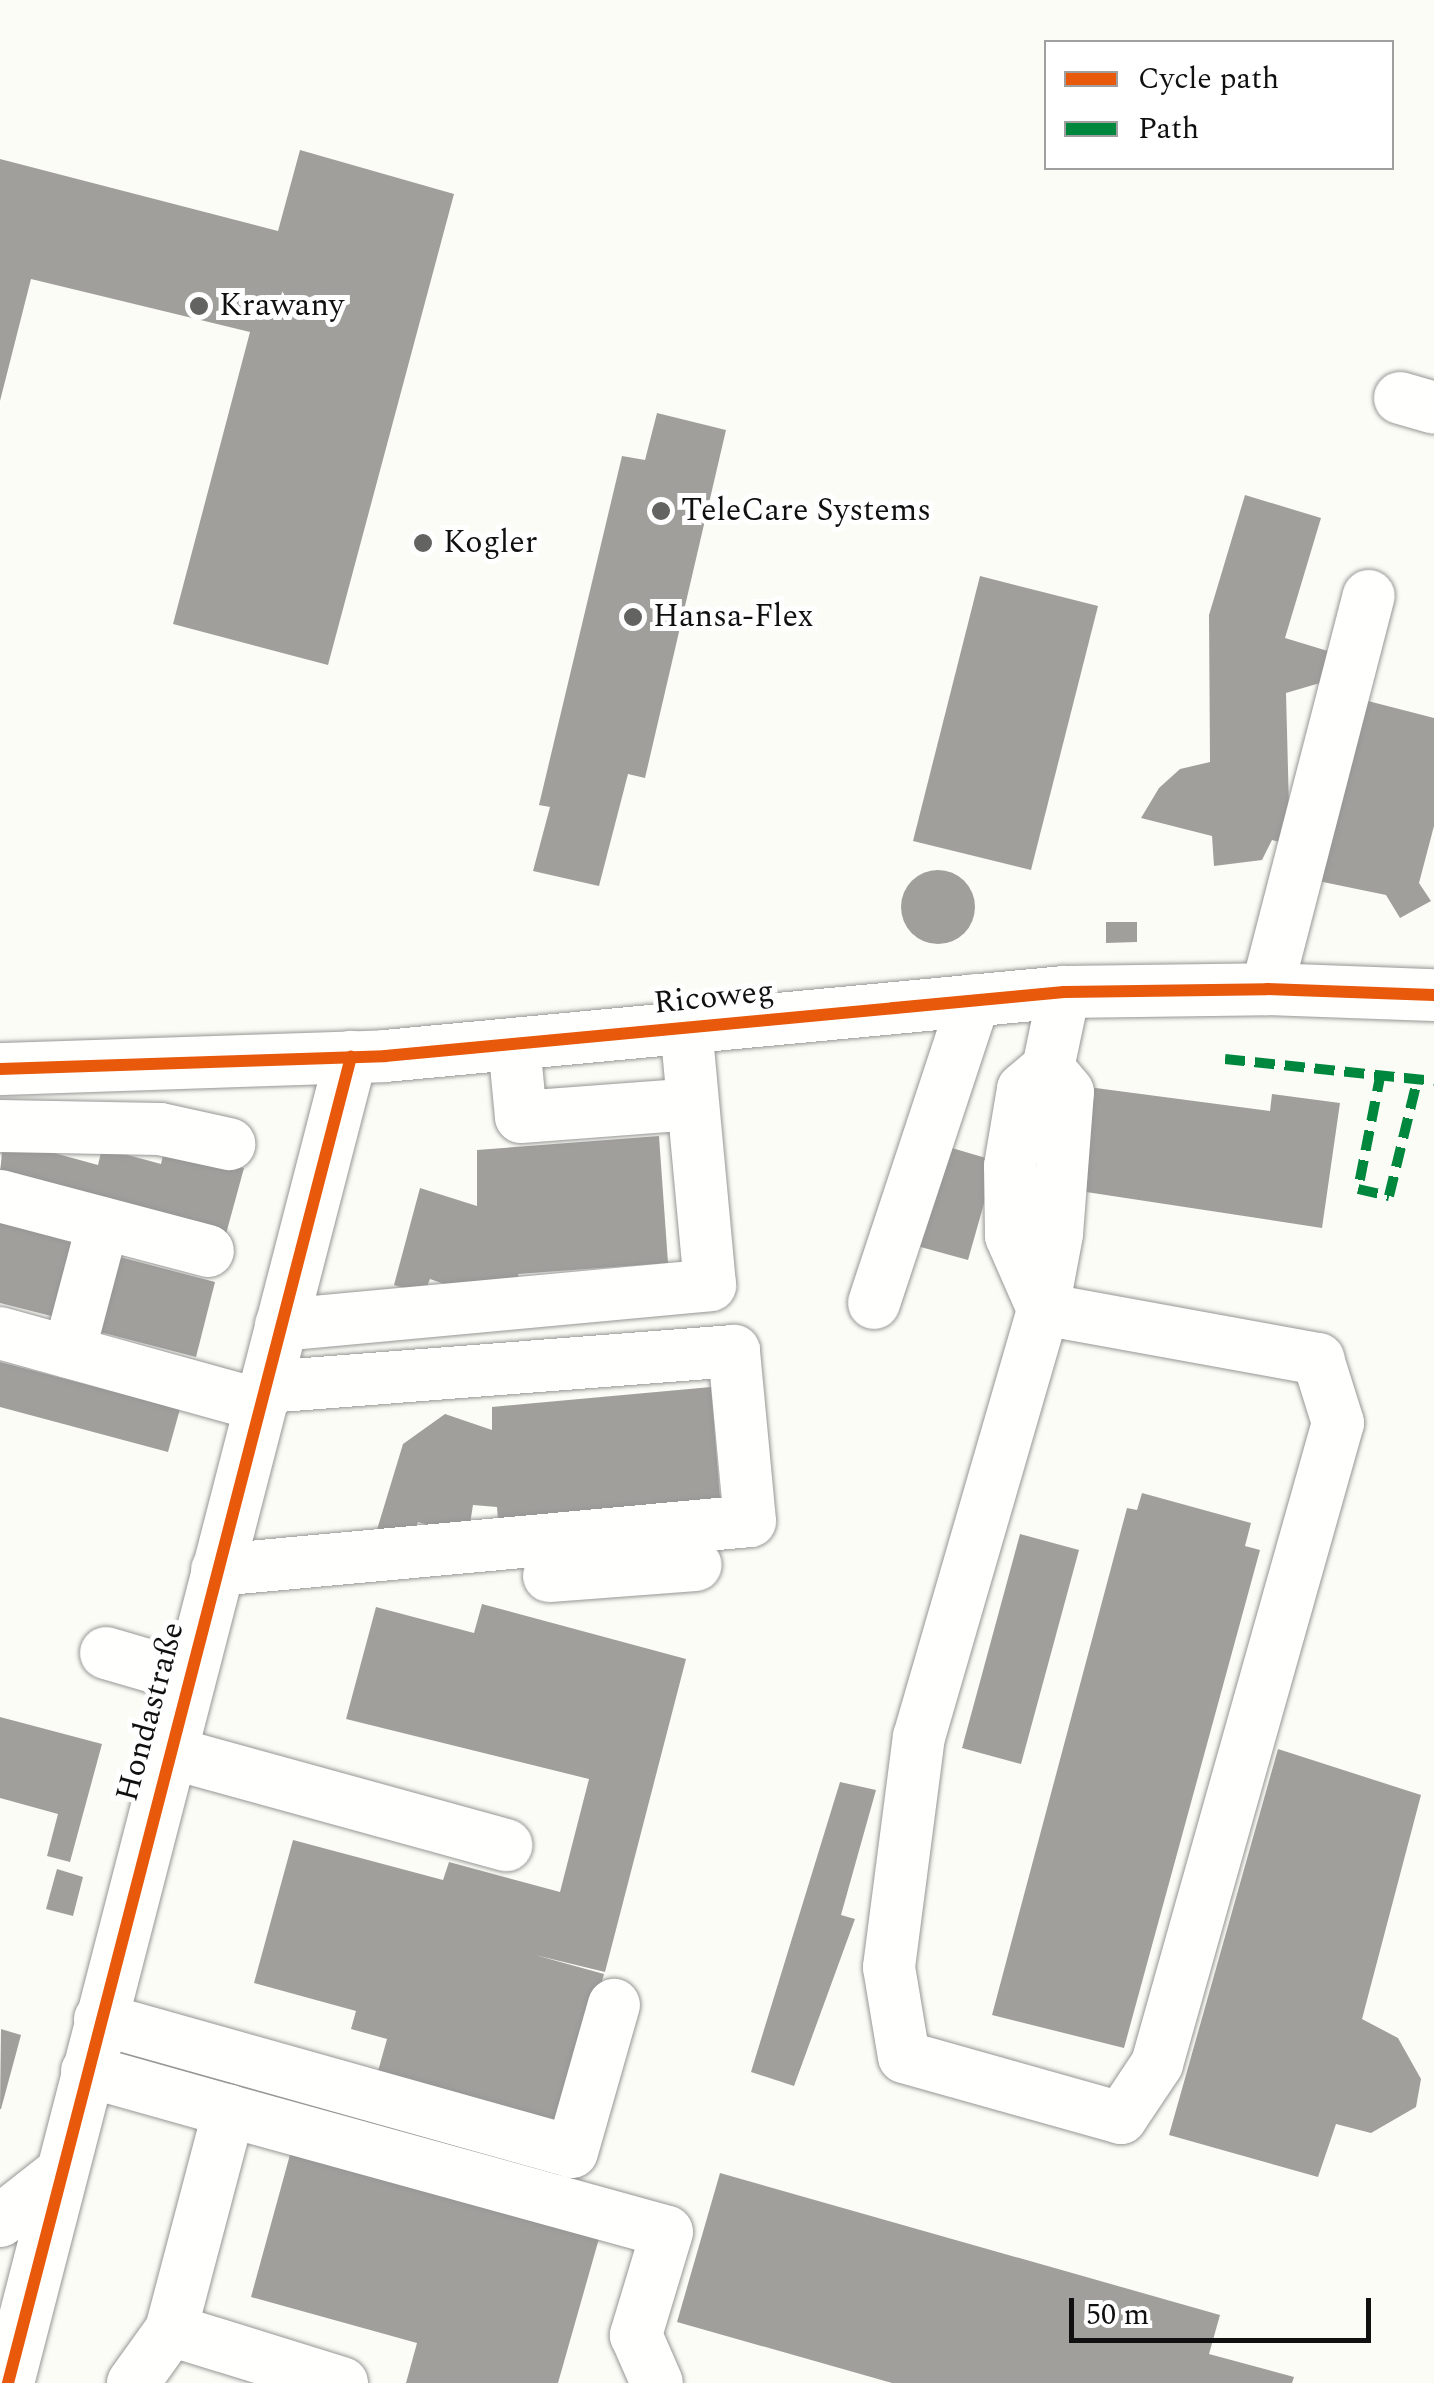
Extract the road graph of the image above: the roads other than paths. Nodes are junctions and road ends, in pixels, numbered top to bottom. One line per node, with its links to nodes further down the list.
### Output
1 (1369, 596): 2 (street)
2 (1267, 988): 3 (street, Ricoweg); 4 (street, Ricoweg)
3 (1064, 992): 5 (street, Ricoweg); 17 (street)
4 (1434, 995)
5 (974, 1000): 6 (street, Ricoweg); 16 (street)
6 (686, 1028): 7 (street, Ricoweg); 10 (street)
7 (514, 1044): 8 (street, Ricoweg); 10 (street)
8 (351, 1057): 9 (street, Ricoweg); 18 (street, Hondastraße)
9 (0, 1069)
10 (693, 1104): 18 (street)
11 (0, 1126): 12 (street)
12 (229, 1144)
13 (0, 1196): 14 (street)
14 (103, 1223): 15 (street); 20 (street)
15 (208, 1251)
16 (874, 1303)
17 (1043, 1310): 17 (street)
18 (281, 1325): 21 (street, Hondastraße)
19 (0, 1333): 20 (street)
20 (69, 1352): 21 (street)
21 (262, 1396): 23 (street, Hondastraße); 23 (street)
22 (696, 1565): 23 (street)
23 (212, 1586): 25 (street, Hondastraße)
24 (106, 1652): 25 (street)
25 (188, 1677): 26 (street, Hondastraße)
26 (168, 1752): 27 (street); 29 (street, Hondastraße)
27 (506, 1845)
28 (614, 2005): 29 (street)
29 (100, 2019): 30 (street, Hondastraße)
30 (87, 2071): 31 (street); 32 (street, Hondastraße)
31 (229, 2111): 34 (street); 38 (street)
32 (61, 2173): 33 (street); 35 (street, Hondastraße)
33 (0, 2221)
34 (170, 2330): 36 (street); 37 (street)
35 (8, 2383)
36 (133, 2383)
37 (342, 2383)
38 (657, 2383)

